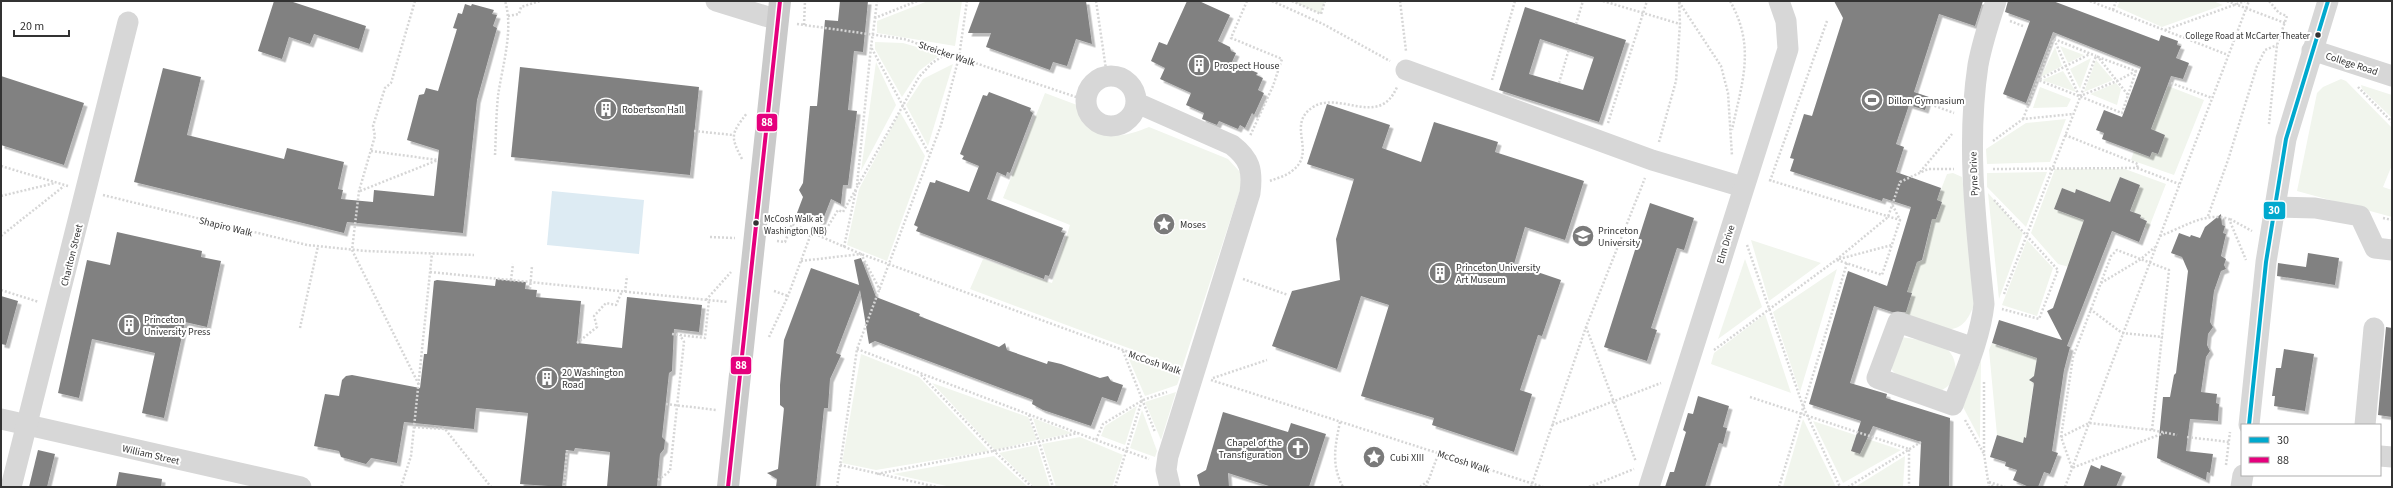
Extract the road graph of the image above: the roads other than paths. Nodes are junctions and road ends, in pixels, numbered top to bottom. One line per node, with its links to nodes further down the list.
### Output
1 (716, 1): 5 (street)
2 (1779, 1): 11 (street, Elm Drive)
3 (1996, 1): 15 (street, Pyne Drive)
4 (2328, 1): 7 (street)
5 (779, 11): 25 (main road)
6 (128, 22): 17 (street, Charlton Street)
7 (2312, 50): 9 (street, College Road); 12 (street)
8 (1404, 69): 11 (street)
9 (2392, 76)
10 (1137, 103): 10 (street); 26 (street)
11 (1743, 187): 27 (street, Elm Drive)
12 (2276, 207): 13 (street); 18 (street)
13 (2392, 250)
14 (2374, 328): 19 (street)
15 (1974, 348): 15 (street, Pyne Drive)
16 (1, 419): 17 (street, William Street)
17 (28, 424): 23 (street, Charlton Street); 24 (street, William Street)
18 (2249, 424)
19 (2365, 424)
20 (2381, 456): 21 (street)
21 (2392, 457)
22 (2243, 476): 28 (street)
23 (11, 487)
24 (301, 487)
25 (728, 487)
26 (1170, 487)
27 (1649, 487)
28 (2241, 487)

